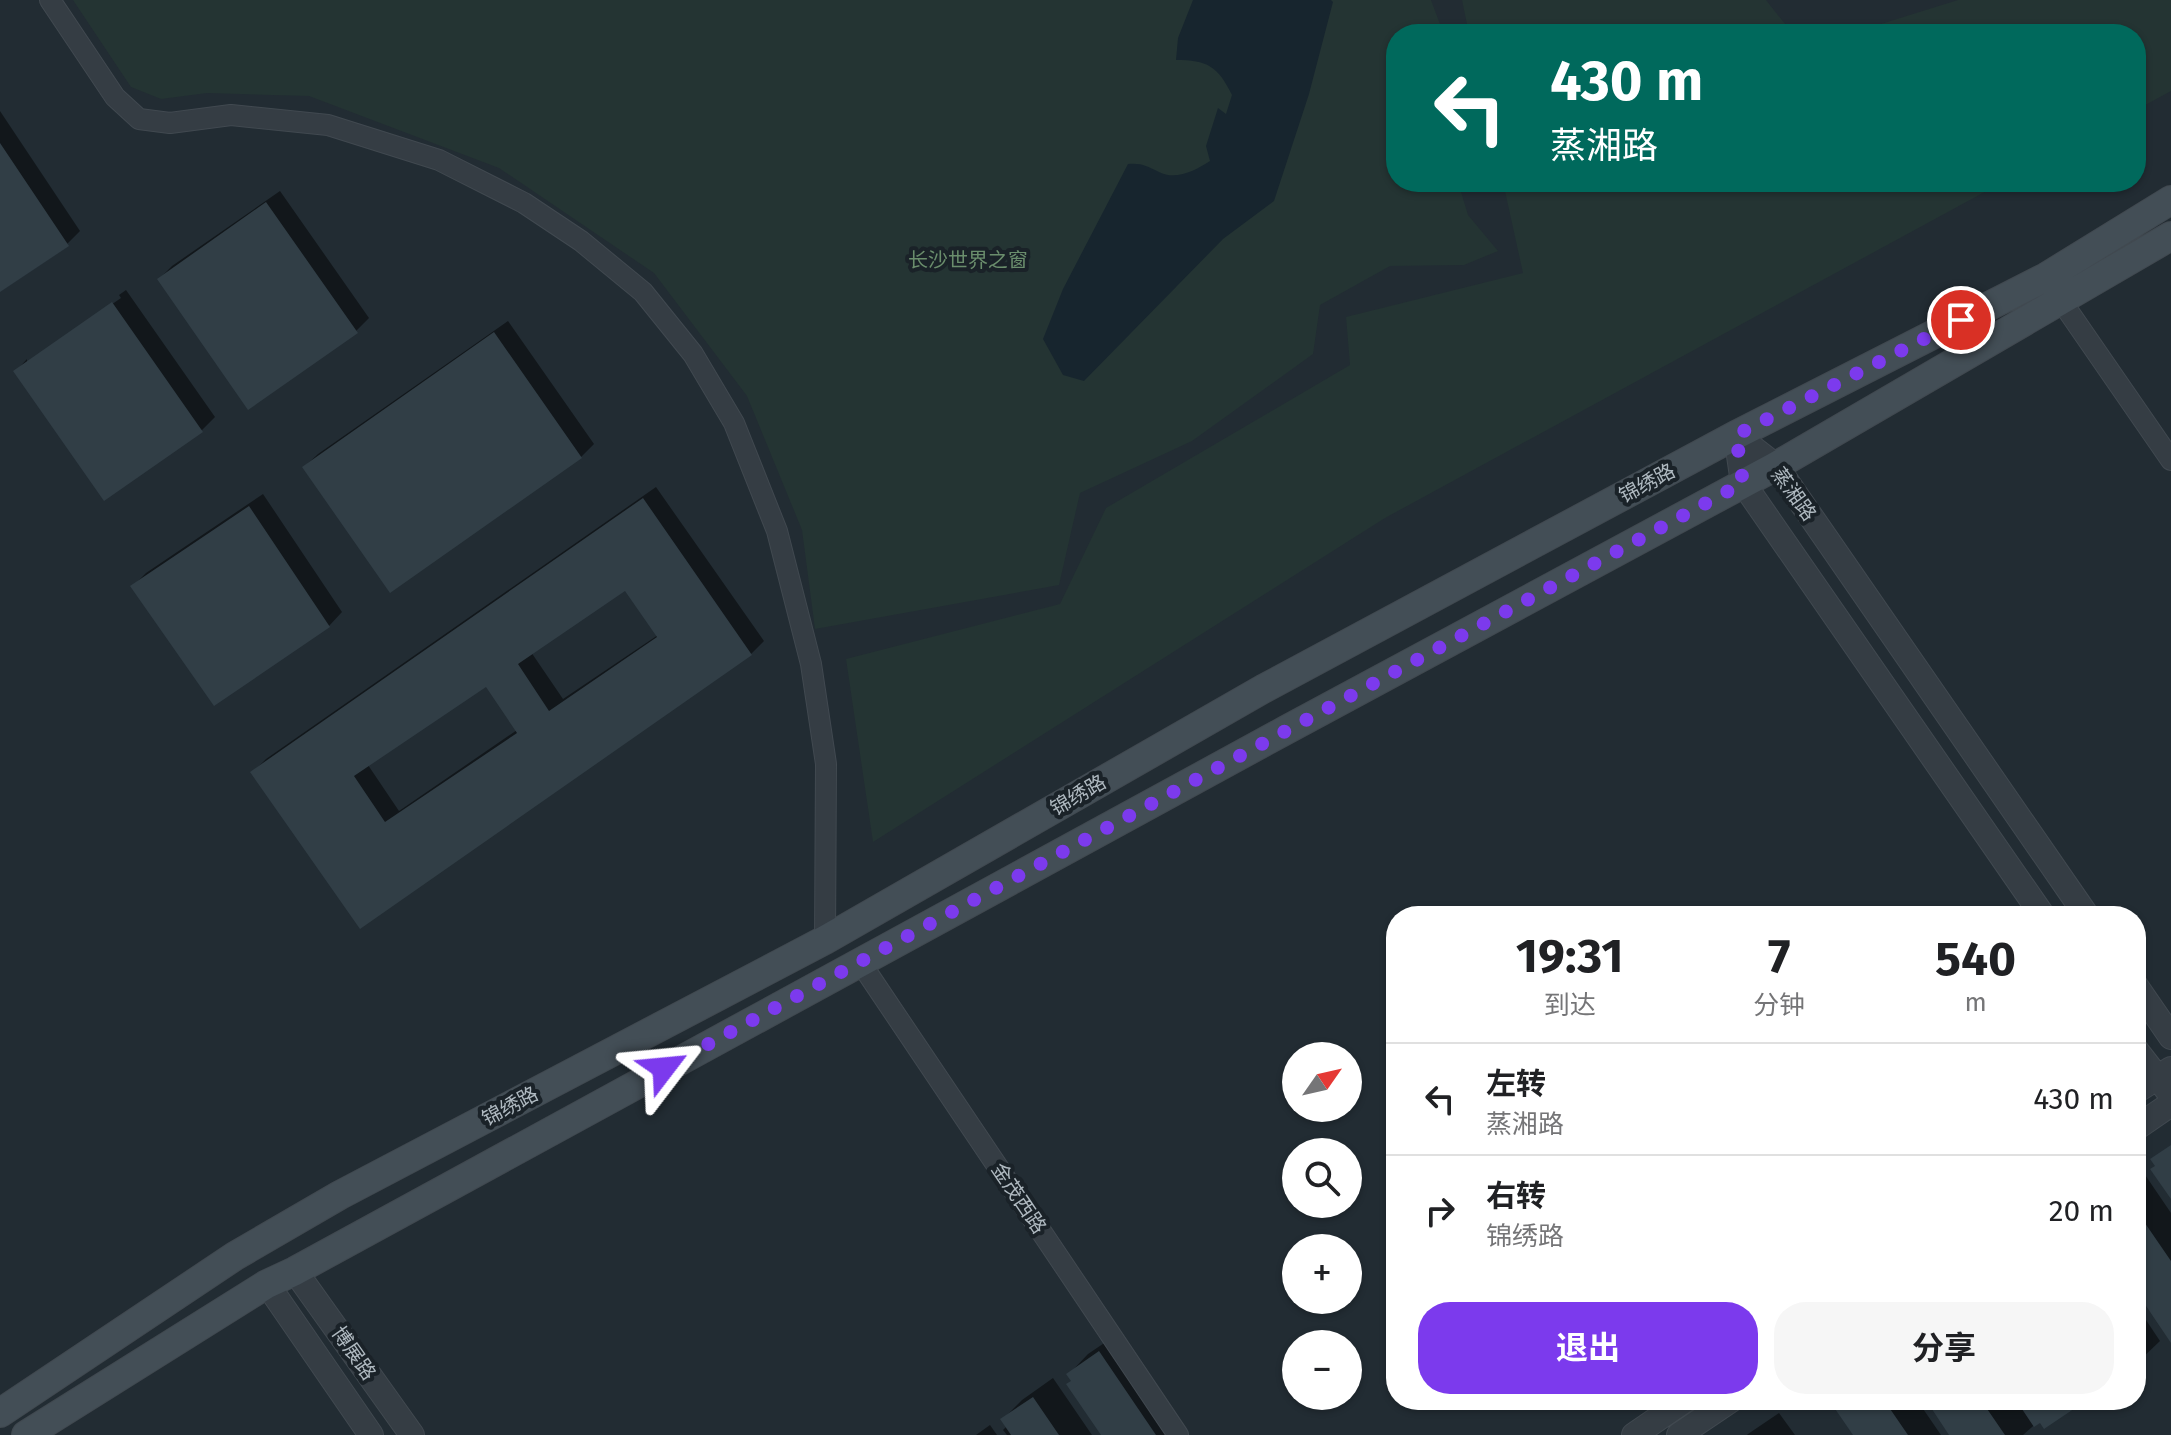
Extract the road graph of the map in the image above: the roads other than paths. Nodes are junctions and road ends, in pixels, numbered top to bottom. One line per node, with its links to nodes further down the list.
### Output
1 (50, 0): 12 (street)
2 (2171, 200): 4 (main road, 锦绣路)
3 (2171, 236): 5 (main road, 锦绣路)
4 (2046, 277): 5 (street); 6 (main road, 锦绣路)
5 (2061, 301): 7 (street); 8 (main road, 锦绣路)
6 (1736, 435): 8 (street, 蒸湘路); 9 (street, 蒸湘路); 12 (main road, 锦绣路)
7 (2171, 460)
8 (1776, 466): 9 (main road, 锦绣路); 11 (street, 蒸湘路)
9 (1743, 483): 10 (street, 蒸湘路); 13 (main road, 锦绣路)
10 (2036, 906)
11 (2080, 906)
12 (825, 940): 24 (main road, 锦绣路)
13 (860, 962): 20 (main road, 锦绣路); 28 (street, 金茂西路)
14 (2146, 1001): 15 (street)
15 (2171, 1037)
16 (2146, 1065): 17 (street)
17 (2158, 1083)
18 (2171, 1104): 19 (street)
19 (2146, 1121)
20 (295, 1271): 21 (main road, 锦绣路); 27 (street, 博展路)
21 (267, 1284): 25 (main road, 锦绣路); 26 (street, 博展路)
22 (1670, 1410): 29 (street)
23 (1716, 1410): 30 (street)
24 (0, 1413)
25 (26, 1435)
26 (371, 1435)
27 (412, 1435)
28 (1178, 1435)
29 (1634, 1435)
30 (1679, 1435)

